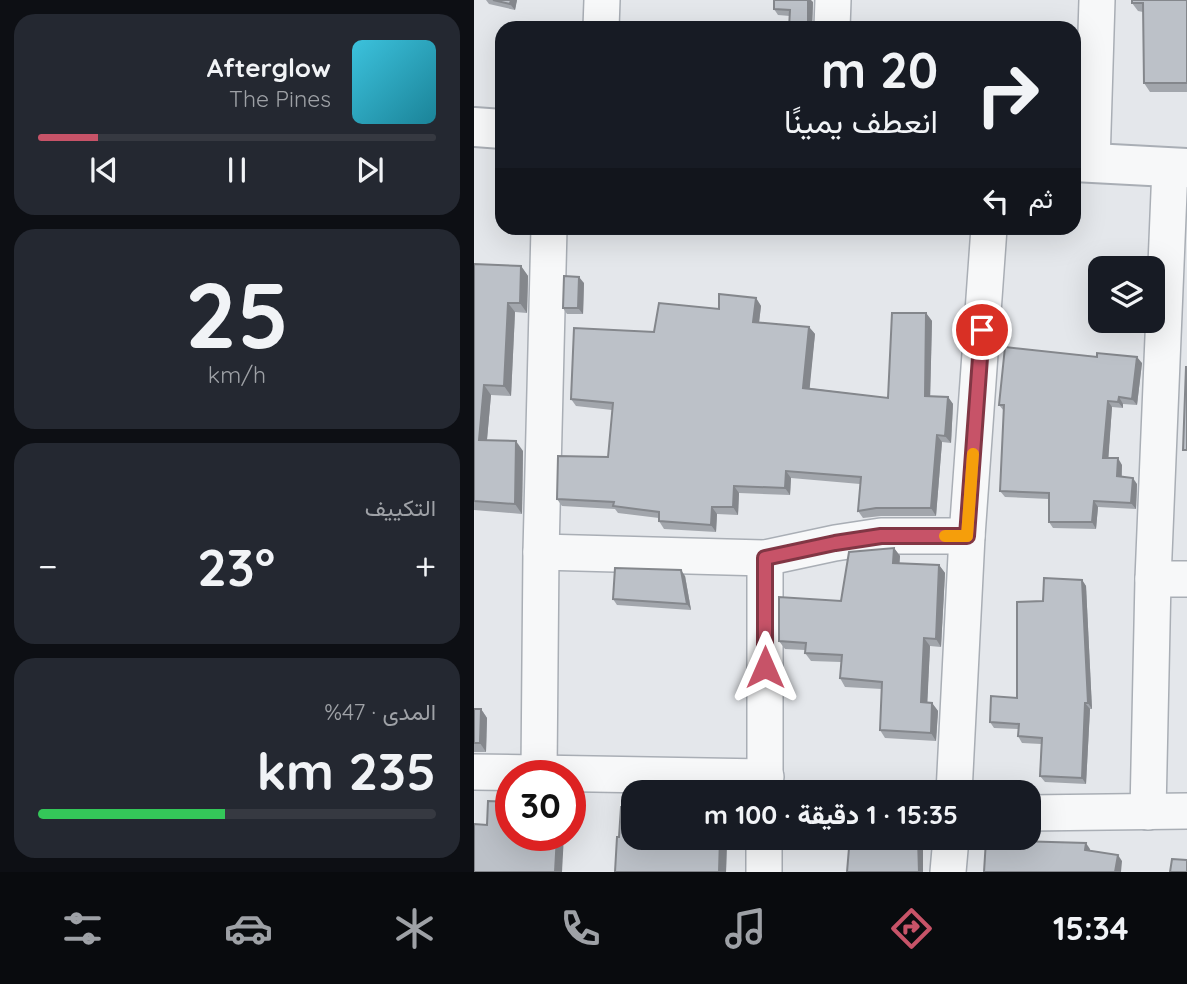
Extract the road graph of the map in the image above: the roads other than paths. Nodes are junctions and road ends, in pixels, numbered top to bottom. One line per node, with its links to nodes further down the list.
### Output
1 (602, 0): 4 (street)
2 (833, 0): 5 (street)
3 (1097, 0): 8 (street)
4 (601, 21)
5 (832, 21)
6 (474, 127): 7 (street)
7 (495, 128)
8 (1083, 163): 9 (street)
9 (1178, 168): 15 (street)
10 (549, 235): 13 (street)
11 (988, 235): 12 (street)
12 (967, 536): 14 (street); 22 (street)
13 (540, 552): 14 (street); 16 (street)
14 (765, 558): 21 (street)
15 (1170, 579): 24 (street)
16 (539, 760)
17 (474, 772): 18 (street)
18 (495, 772)
19 (586, 775): 20 (street)
20 (678, 780)
21 (765, 780)
22 (955, 780)
23 (1187, 811): 24 (street)
24 (1148, 812): 25 (street)
25 (1041, 813)
26 (764, 850): 28 (street)
27 (950, 850): 29 (street)
28 (763, 872)
29 (948, 872)

